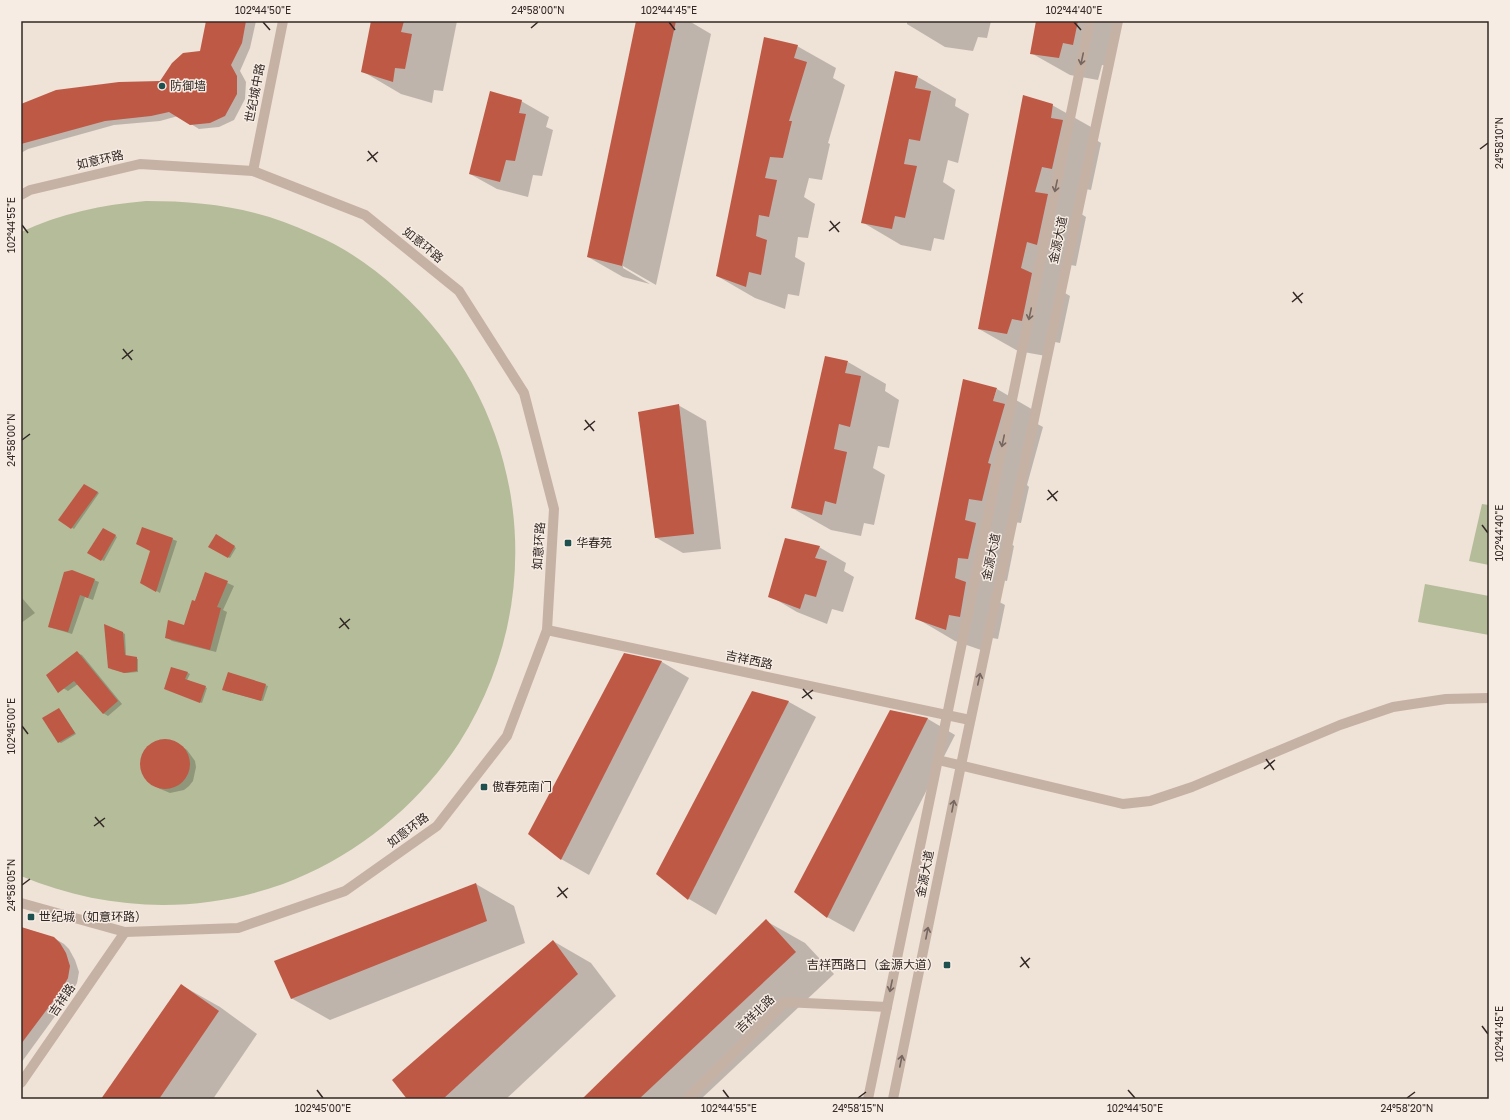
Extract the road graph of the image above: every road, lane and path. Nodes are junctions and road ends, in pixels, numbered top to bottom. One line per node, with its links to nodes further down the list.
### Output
1 (283, 21): 4 (street, 世纪城中路)
2 (1090, 21): 8 (street, 金源大道, one-way to 8)
3 (1118, 21): 9 (street, 金源大道, one-way to 3)
4 (253, 171): 5 (street, 如意环路); 6 (street, 如意环路)
5 (21, 195)
6 (547, 630): 8 (street, 吉祥西路); 13 (street, 如意环路)
7 (1489, 698): 11 (street)
8 (947, 715): 9 (street, 吉祥西路); 10 (street, 金源大道)
9 (970, 720): 11 (street, 金源大道)
10 (938, 760): 11 (street); 14 (street, 金源大道, one-way to 14)
11 (961, 765): 18 (street, 金源大道, one-way to 11)
12 (21, 903): 13 (street, 如意环路)
13 (125, 932): 15 (street, 吉祥路)
14 (887, 1007): 16 (street, 吉祥北路); 17 (street, 金源大道)
15 (21, 1083)
16 (687, 1099)
17 (868, 1099)
18 (893, 1099)

